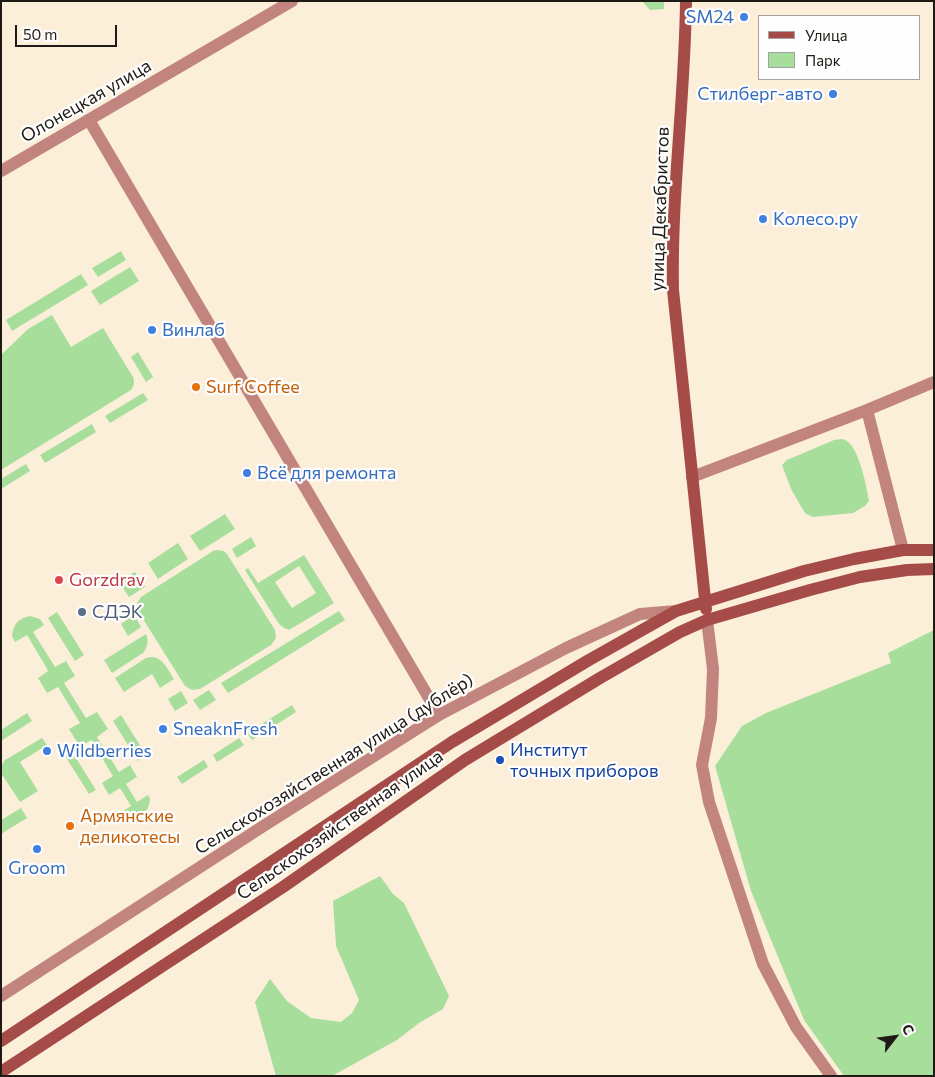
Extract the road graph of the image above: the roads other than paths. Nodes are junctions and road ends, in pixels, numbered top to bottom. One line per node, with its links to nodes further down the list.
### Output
1 (292, 1): 3 (street, Олонецкая улица)
2 (686, 1): 7 (main road, улица Декабристов)
3 (89, 120): 4 (street, Олонецкая улица); 14 (street)
4 (1, 171)
5 (934, 382): 6 (street)
6 (866, 410): 7 (street); 8 (street)
7 (692, 478): 11 (main road, улица Декабристов)
8 (903, 550): 9 (main road, Сельскохозяйственная улица); 11 (main road, Сельскохозяйственная улица)
9 (934, 550)
10 (934, 569): 13 (main road, Сельскохозяйственная улица)
11 (705, 601): 12 (main road, Сельскохозяйственная улица); 13 (main road, улица Декабристов)
12 (676, 611): 14 (street, Сельскохозяйственная улица (дублёр)); 16 (main road, Сельскохозяйственная улица)
13 (708, 620): 17 (main road, Сельскохозяйственная улица); 18 (street)
14 (439, 715): 15 (street, Сельскохозяйственная улица (дублёр))
15 (1, 996)
16 (1, 1041)
17 (1, 1072)
18 (832, 1076)

